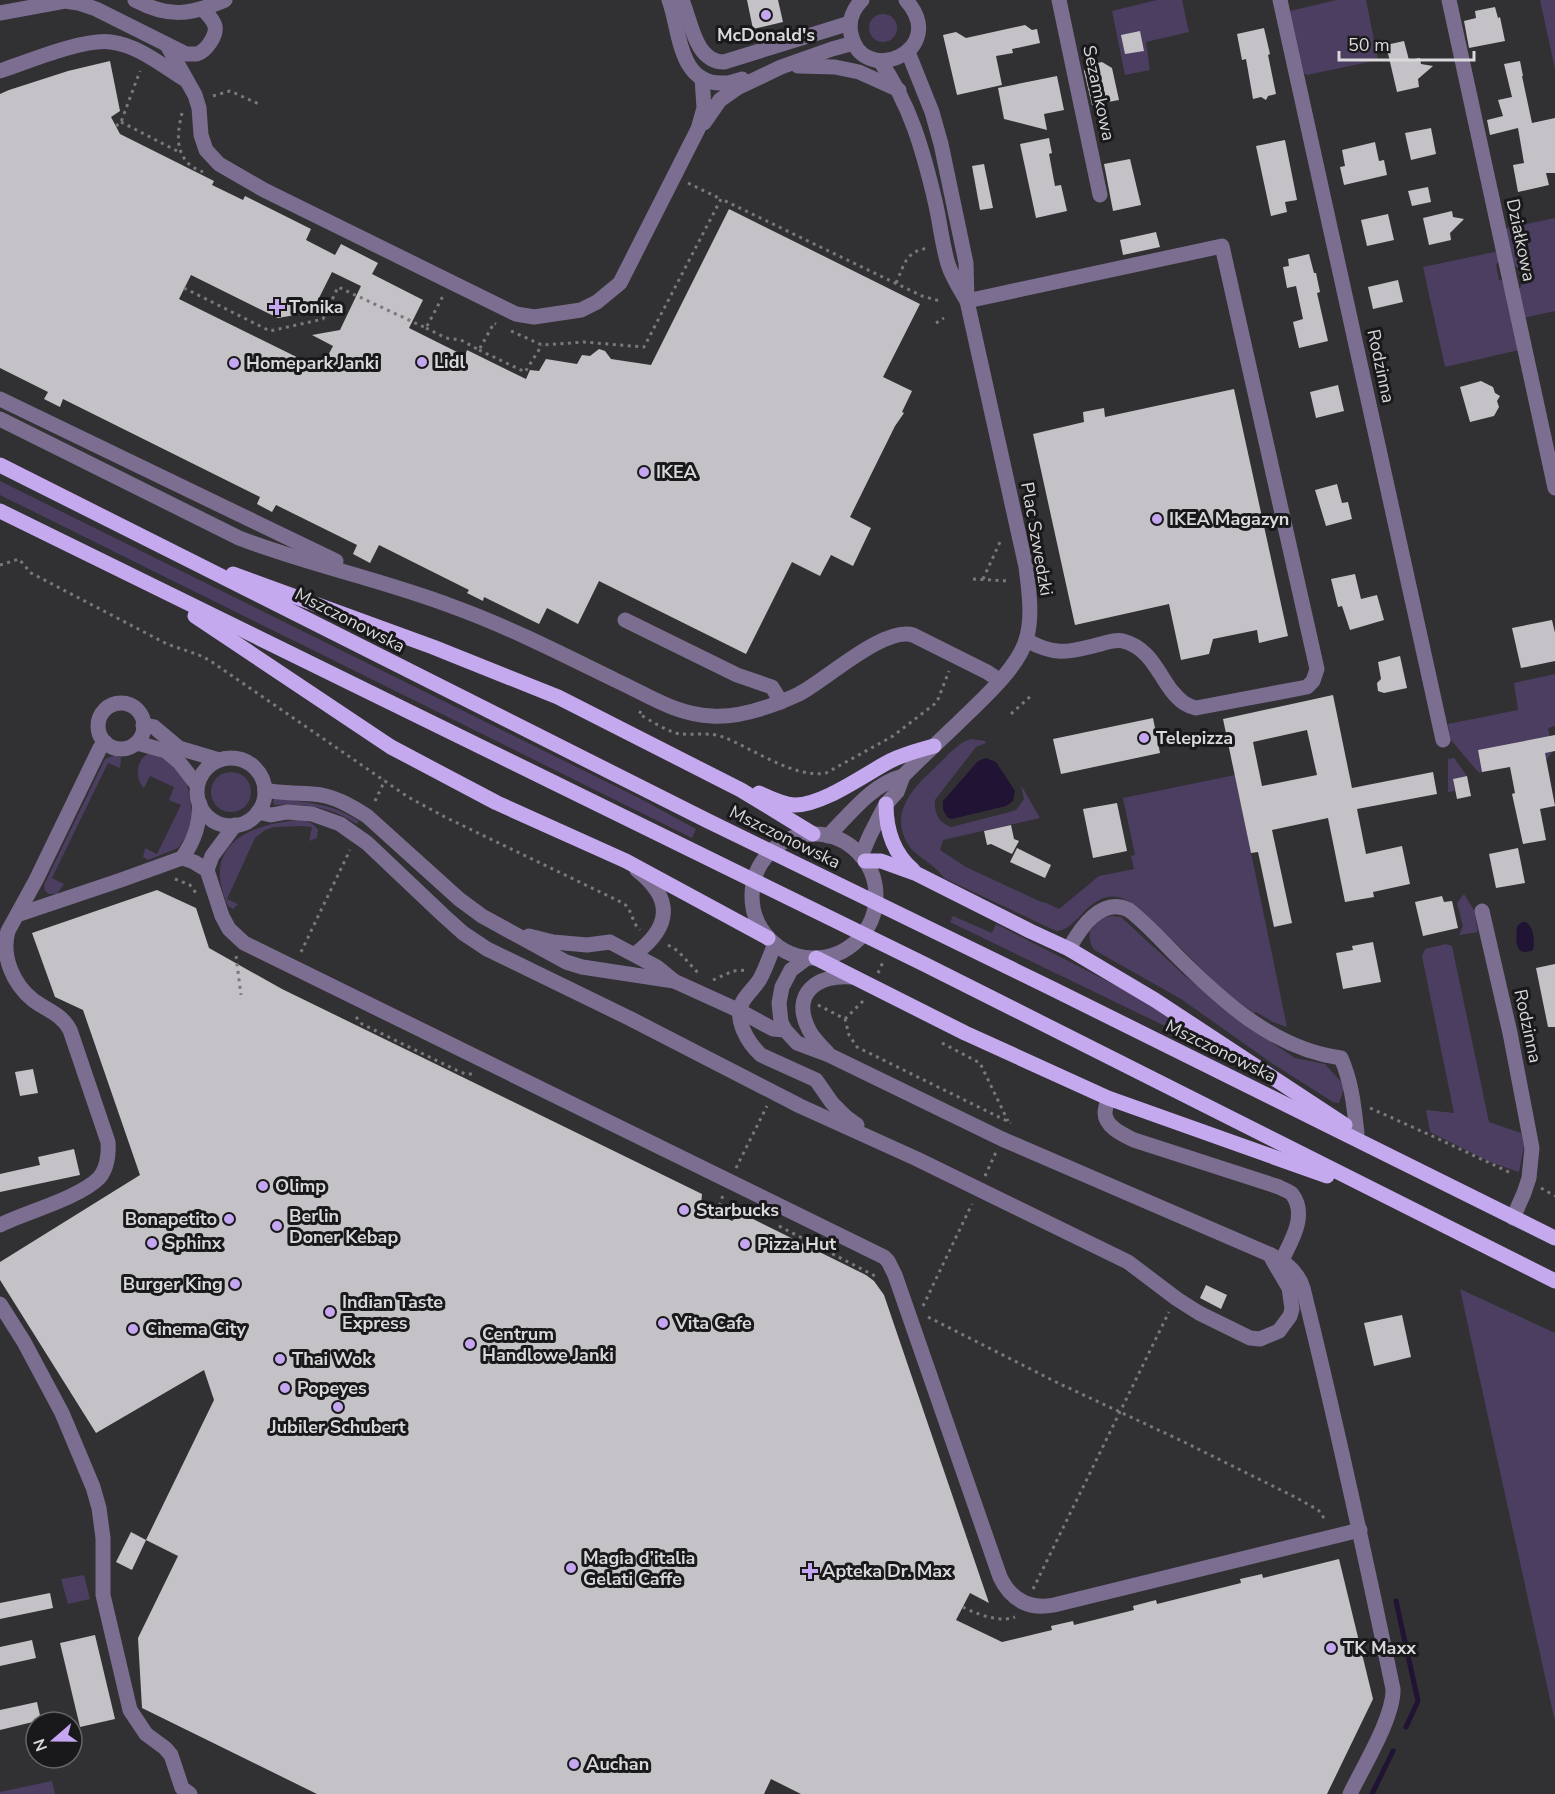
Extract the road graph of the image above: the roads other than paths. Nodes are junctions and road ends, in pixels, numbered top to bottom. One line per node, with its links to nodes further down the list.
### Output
1 (135, 0): 10 (street)
2 (225, 0): 10 (street)
3 (669, 0): 20 (street)
4 (682, 0): 12 (street)
5 (862, 0): 12 (street)
6 (906, 0): 15 (street)
7 (1059, 0): 24 (street, Sezamkowa)
8 (1280, 0): 39 (street, Rodzinna)
9 (1449, 0): 29 (street, Działkowa)
10 (203, 9): 14 (street)
11 (0, 13): 14 (street)
12 (850, 22): 13 (street)
13 (854, 44): 16 (street); 17 (street)
14 (167, 45): 21 (street)
15 (908, 52): 16 (street); 25 (street, Plac Szwedzki)
16 (880, 61): 22 (street, Plac Szwedzki)
17 (781, 67): 19 (street); 22 (street)
18 (0, 71): 21 (street)
19 (762, 75): 20 (street); 23 (street)
20 (702, 78): 23 (street)
21 (186, 80): 23 (street)
22 (899, 90): 25 (street, Plac Szwedzki)
23 (698, 129)
24 (1100, 195)
25 (967, 301): 35 (street, Plac Szwedzki); 35 (street)
26 (0, 399): 32 (street)
27 (0, 419): 32 (street)
28 (0, 465): 31 (main road, Mszczonowska)
29 (1555, 488)
30 (0, 511): 33 (main road)
31 (155, 544): 47 (main road); 73 (main road, Mszczonowska)
32 (371, 579): 37 (street)
33 (145, 583): 55 (main road); 74 (main road)
34 (626, 620): 37 (street)
35 (1026, 640): 36 (street, Plac Szwedzki)
36 (999, 680): 37 (street); 42 (street, Plac Szwedzki)
37 (781, 702)
38 (143, 725): 40 (street); 41 (street); 43 (street)
39 (1443, 740)
40 (105, 742): 41 (street); 59 (street)
41 (137, 743): 45 (street)
42 (934, 746): 44 (street, Plac Szwedzki); 47 (main road)
43 (219, 760): 45 (street); 46 (street)
44 (903, 776): 49 (street); 52 (street)
45 (197, 785): 48 (street)
46 (265, 790): 50 (street); 60 (street)
47 (741, 790): 52 (main road)
48 (200, 804): 51 (street); 53 (street)
49 (886, 804): 54 (street); 57 (main road)
50 (258, 812): 51 (street); 72 (street)
51 (235, 825): 56 (street)
52 (821, 835): 54 (street); 61 (street)
53 (182, 858): 56 (street); 59 (street)
54 (863, 859): 57 (main road); 64 (street)
55 (626, 861): 61 (main road); 63 (street)
56 (207, 870): 81 (street)
57 (917, 874): 62 (main road)
58 (1482, 911): 75 (street, Rodzinna)
59 (17, 915): 76 (street)
60 (508, 931): 63 (street); 66 (street)
61 (771, 941): 64 (street); 67 (street)
62 (1069, 949): 71 (main road); 71 (street)
63 (635, 954): 66 (street)
64 (812, 958): 65 (main road); 68 (street)
65 (852, 976): 69 (street); 70 (main road)
66 (674, 981): 67 (street)
67 (740, 1011): 68 (street); 72 (street)
68 (785, 1030): 69 (street)
69 (829, 1055): 78 (street)
70 (1108, 1098): 74 (main road); 78 (street)
71 (1357, 1133): 73 (main road)
72 (888, 1146): 78 (street)
73 (1397, 1160): 75 (main road, Mszczonowska)
74 (1386, 1197): 79 (main road)
75 (1513, 1218): 77 (main road, Mszczonowska)
76 (0, 1225)
77 (1555, 1238)
78 (1276, 1257): 81 (street)
79 (1555, 1282)
80 (0, 1305): 82 (street)
81 (1360, 1530): 83 (street)
82 (190, 1794)
83 (1350, 1794)

